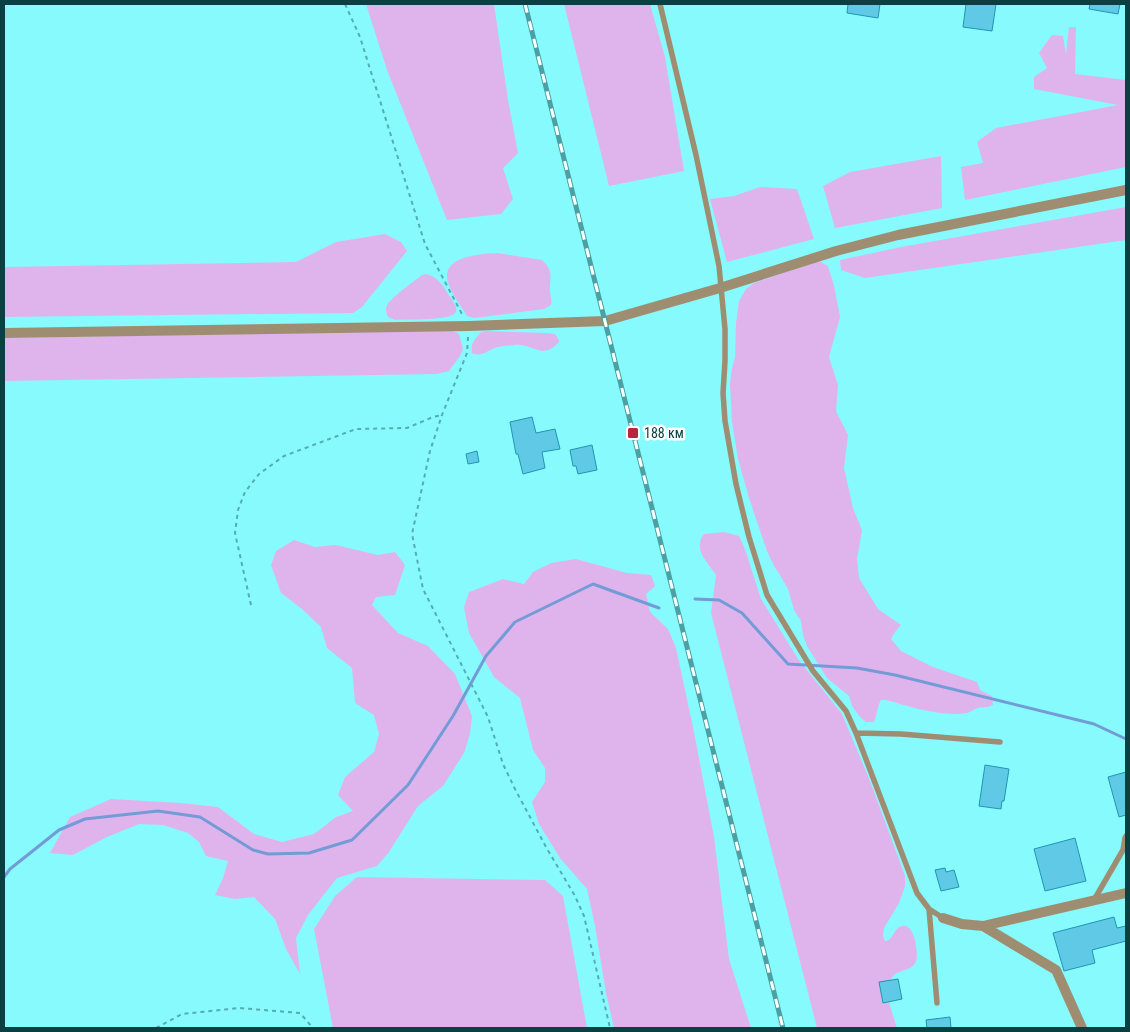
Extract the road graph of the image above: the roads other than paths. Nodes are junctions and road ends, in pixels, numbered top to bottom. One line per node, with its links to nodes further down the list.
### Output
1 (660, 4): 3 (lane)
2 (1126, 190): 3 (street)
3 (720, 288): 4 (street); 5 (lane)
4 (4, 333)
5 (856, 733): 6 (lane); 10 (lane)
6 (1000, 742)
7 (1126, 836): 9 (lane)
8 (1126, 893): 9 (street)
9 (1094, 900): 12 (street)
10 (929, 909): 11 (lane); 13 (lane)
11 (943, 918): 12 (street)
12 (983, 926): 14 (street)
13 (937, 1003)
14 (1082, 1028)

